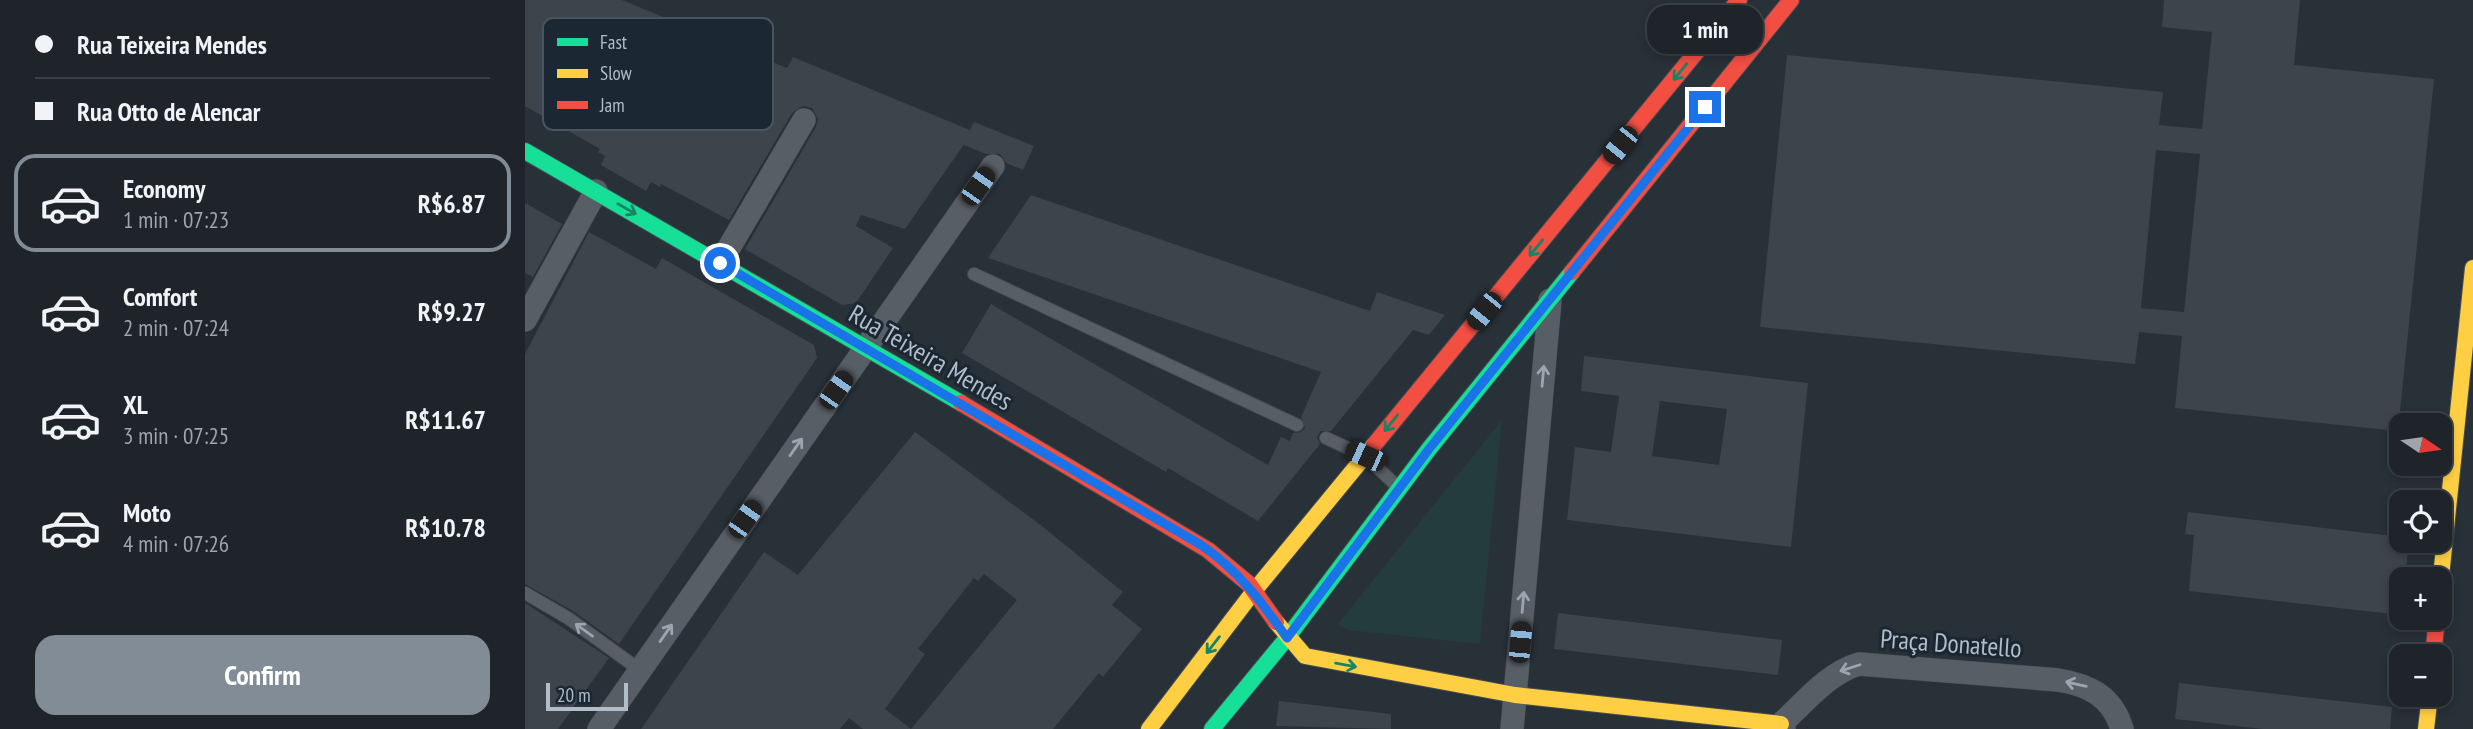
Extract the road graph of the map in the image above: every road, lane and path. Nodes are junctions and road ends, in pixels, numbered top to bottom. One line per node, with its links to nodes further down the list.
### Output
1 (1739, 0): 15 (main road, one-way to 15)
2 (1791, 0): 10 (main road)
3 (804, 120): 7 (street)
4 (525, 151): 6 (main road, Rua Teixeira Mendes)
5 (993, 166): 12 (street)
6 (596, 191): 7 (main road, Rua Teixeira Mendes, one-way to 7); 11 (street)
7 (720, 263): 12 (main road, Rua Teixeira Mendes)
8 (2473, 268): 17 (main road)
9 (974, 274): 13 (lane)
10 (1550, 300): 16 (main road); 22 (street, one-way to 10)
11 (525, 320)
12 (866, 346): 18 (main road, Rua Teixeira Mendes); 21 (street, one-way to 12)
13 (1297, 425)
14 (1326, 438): 15 (lane)
15 (1365, 456): 16 (lane); 18 (main road)
16 (1400, 488): 20 (main road)
17 (2442, 567)
18 (1254, 591): 20 (main road, Rua Teixeira Mendes); 26 (main road, one-way to 26)
19 (525, 593): 21 (lane, one-way to 19)
20 (1287, 638): 22 (main road, Rua Teixeira Mendes, one-way to 22); 27 (main road)
21 (640, 670): 25 (street)
22 (1515, 695): 24 (main road, Rua Teixeira Mendes); 28 (street)
23 (2429, 707): 30 (main road)
24 (1782, 726): 29 (street, Praça Donatello, one-way to 24)
25 (599, 729)
26 (1149, 729)
27 (1212, 729)
28 (1511, 729)
29 (2122, 729)
30 (2426, 729)

